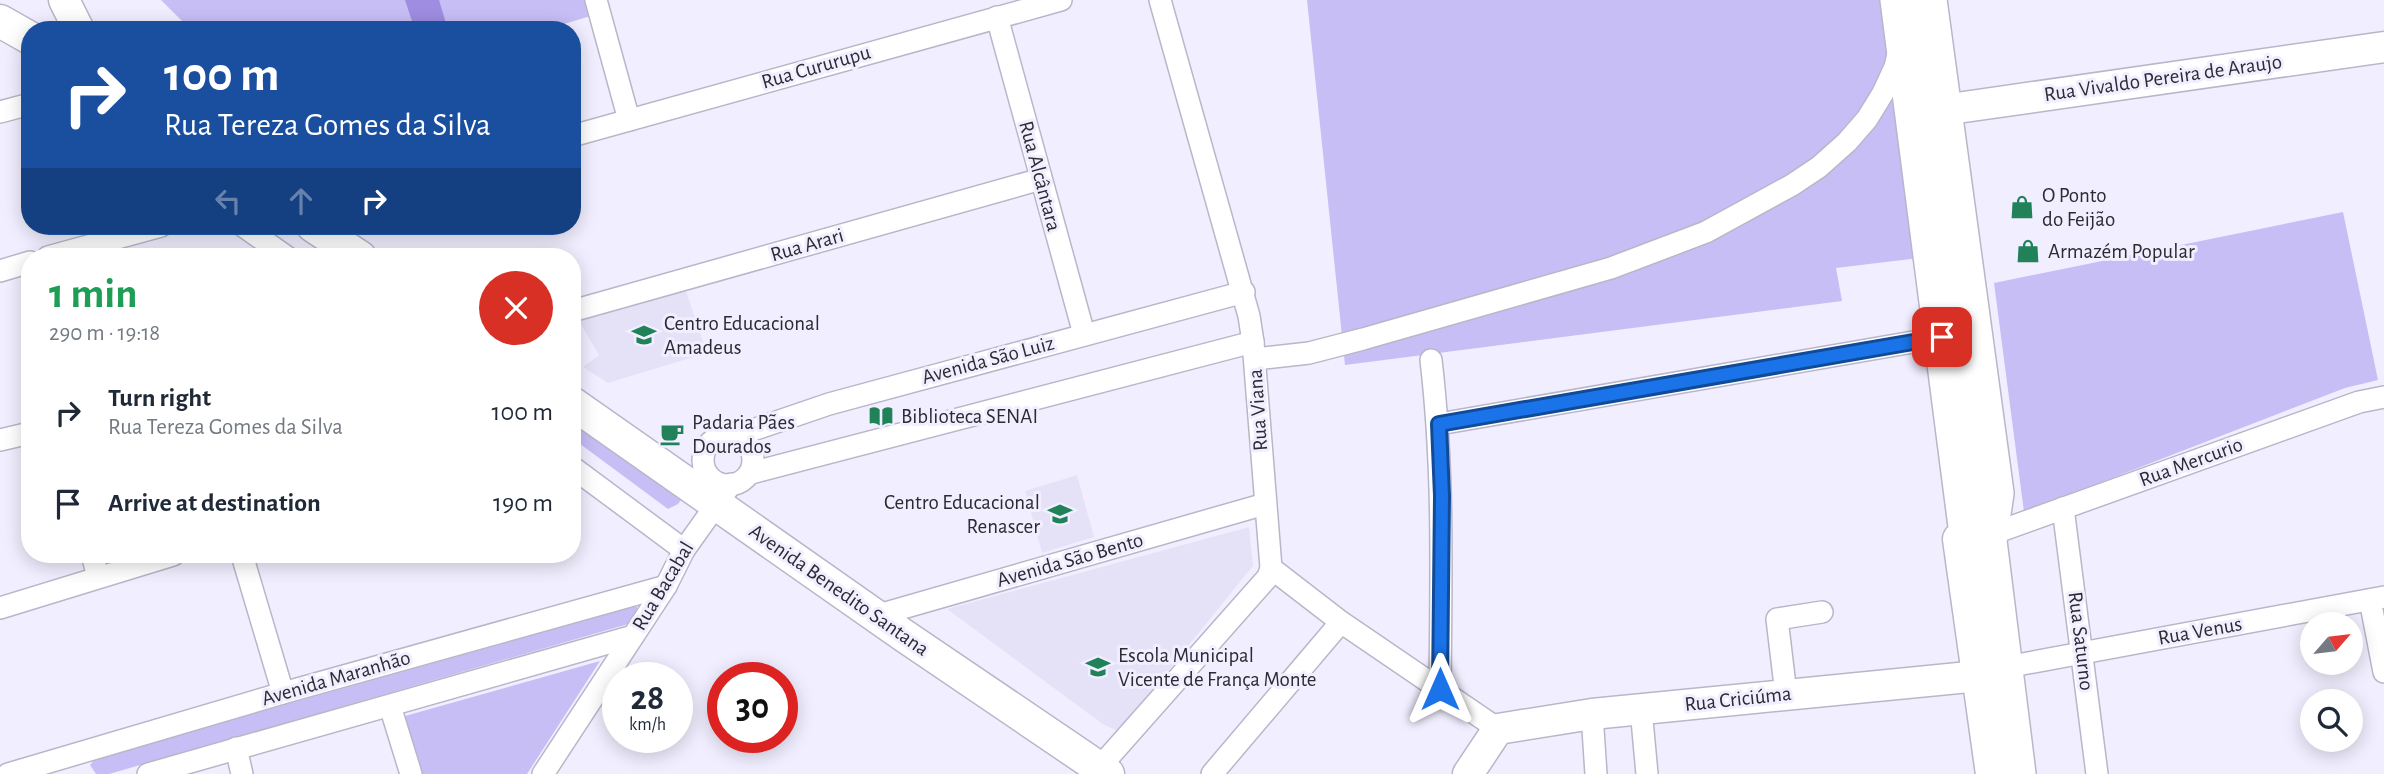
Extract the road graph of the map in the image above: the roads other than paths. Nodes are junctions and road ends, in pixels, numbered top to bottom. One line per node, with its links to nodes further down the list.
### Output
1 (64, 0): 8 (street)
2 (596, 0): 14 (street)
3 (1061, 0): 6 (street, Rua Cururupu)
4 (1160, 0): 25 (street, Rua Viana)
5 (1909, 8): 12 (highway); 28 (highway); 29 (street)
6 (997, 17): 14 (street, Rua Cururupu); 16 (street, Rua Alcântara)
7 (0, 21): 9 (main road)
8 (74, 21)
9 (21, 33)
10 (2384, 47): 12 (street, Rua Vivaldo Pereira de Araujo)
11 (21, 106): 13 (street)
12 (1943, 110): 42 (highway)
13 (0, 112)
14 (629, 120): 15 (street, Rua Cururupu)
15 (581, 133)
16 (1041, 179): 26 (street, Rua Arari); 27 (street, Rua Alcântara)
17 (128, 235): 20 (street)
18 (256, 235): 21 (street)
19 (327, 235): 22 (main road)
20 (81, 248)
21 (274, 248)
22 (346, 248)
23 (21, 265): 24 (street)
24 (0, 271)
25 (1244, 292): 27 (street, Avenida São Luiz); 29 (street, Rua Viana)
26 (581, 308)
27 (1084, 334): 35 (street, Avenida São Luiz)
28 (1942, 337): 33 (street); 42 (highway)
29 (1254, 350): 39 (street); 43 (street, Rua Viana)
30 (1431, 360): 33 (street)
31 (2384, 397): 44 (street, Rua Mercurio)
32 (581, 409): 38 (main road, Avenida Benedito Santana)
33 (1439, 424): 62 (street)
34 (21, 435): 36 (street)
35 (735, 436): 37 (street, Avenida São Luiz); 39 (street)
36 (0, 440)
37 (704, 451): 38 (street); 41 (street)
38 (667, 469): 41 (main road, Avenida Benedito Santana)
39 (751, 472): 41 (street)
40 (581, 474): 46 (street)
41 (724, 494): 46 (street, Rua Bacabal); 56 (main road, Avenida Benedito Santana)
42 (1979, 494): 45 (main road); 60 (highway)
43 (1265, 504): 50 (street, Rua Viana); 56 (street, Avenida São Bento)
44 (2063, 508): 45 (street, Rua Mercurio); 59 (street, Rua Saturno)
45 (2000, 531): 60 (main road)
46 (684, 550): 52 (street, Rua Bacabal)
47 (94, 563): 51 (street)
48 (144, 563): 51 (street)
49 (244, 563): 63 (street)
50 (1271, 568): 57 (street); 71 (street)
51 (98, 576): 54 (street)
52 (666, 586): 58 (street, Rua Bacabal); 63 (street, Avenida Maranhão)
53 (2377, 598): 59 (street, Rua Venus); 61 (street)
54 (0, 608)
55 (1822, 612): 64 (street)
56 (875, 616): 71 (main road, Avenida Benedito Santana)
57 (1341, 622): 62 (street); 77 (street)
58 (633, 636): 65 (street, Avenida Maranhão); 76 (street, Rua Bacabal)
59 (2083, 652): 60 (street, Rua Venus); 85 (street, Rua Saturno)
60 (1997, 672): 64 (street, Rua Criciúma); 81 (main road); 82 (highway); 83 (highway); 84 (main road)
61 (2384, 672)
62 (1440, 689): 68 (street)
63 (284, 693): 70 (street, Avenida Maranhão)
64 (1786, 694): 66 (street, Rua Criciúma)
65 (390, 706): 69 (street, Avenida Maranhão); 75 (street)
66 (1641, 709): 67 (street, Rua Criciúma); 80 (street)
67 (1592, 714): 68 (street, Rua Criciúma); 79 (street)
68 (1498, 729): 78 (street)
69 (236, 748): 73 (street, Avenida Maranhão); 74 (street)
70 (76, 765): 72 (street, Avenida Maranhão)
71 (1103, 771)
72 (8, 774)
73 (148, 774)
74 (242, 774)
75 (411, 774)
76 (543, 774)
77 (1212, 774)
78 (1468, 774)
79 (1596, 774)
80 (1647, 774)
81 (1992, 774)
82 (1998, 774)
83 (2017, 774)
84 (2030, 774)
85 (2097, 774)

